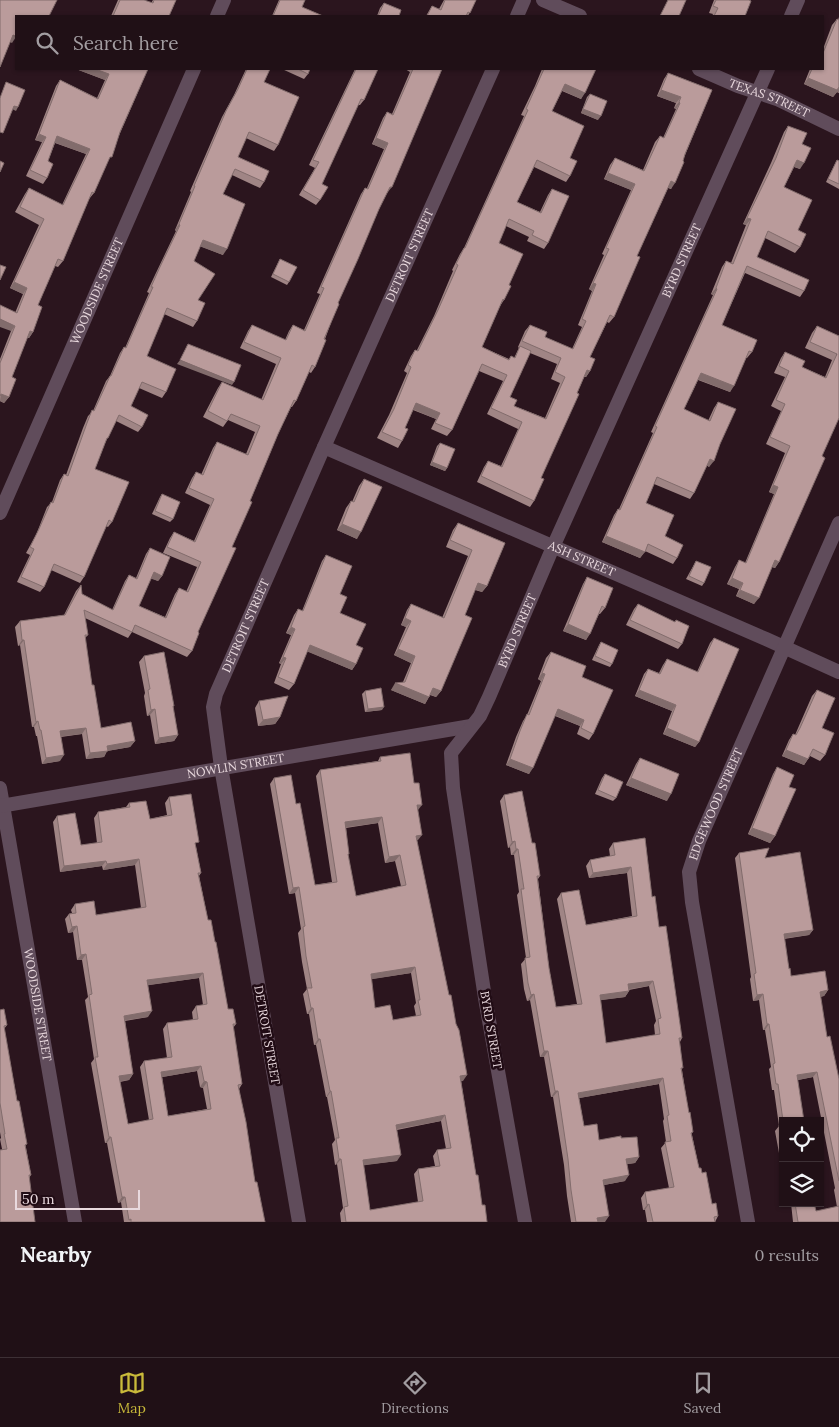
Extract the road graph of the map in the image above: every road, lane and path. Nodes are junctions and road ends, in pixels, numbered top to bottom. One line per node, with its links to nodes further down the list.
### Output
1 (224, 0): 5 (street)
2 (524, 0): 6 (street)
3 (543, 0): 7 (street)
4 (798, 0): 8 (street)
5 (217, 15)
6 (517, 15)
7 (578, 15)
8 (791, 15)
9 (194, 70): 16 (street, WOODSIDE STREET)
10 (494, 70): 15 (street, DETROIT STREET)
11 (701, 70): 13 (street, TEXAS STREET)
12 (768, 70): 13 (street, BYRD STREET)
13 (757, 93): 14 (street, TEXAS STREET); 18 (street, BYRD STREET)
14 (839, 129)
15 (324, 447): 18 (street, ASH STREET); 22 (street, DETROIT STREET)
16 (0, 513)
17 (839, 523): 19 (street, EDGEWOOD STREET)
18 (553, 547): 19 (street, ASH STREET); 21 (street, BYRD STREET)
19 (784, 647): 20 (street, ASH STREET); 28 (street, EDGEWOOD STREET)
20 (839, 672)
21 (471, 726): 22 (street, NOWLIN STREET); 27 (street, BYRD STREET)
22 (220, 767): 24 (street, NOWLIN STREET); 26 (street, DETROIT STREET)
23 (0, 788): 24 (street, WOODSIDE STREET)
24 (2, 805): 25 (street, WOODSIDE STREET)
25 (75, 1222)
26 (299, 1222)
27 (525, 1222)
28 (748, 1222)

